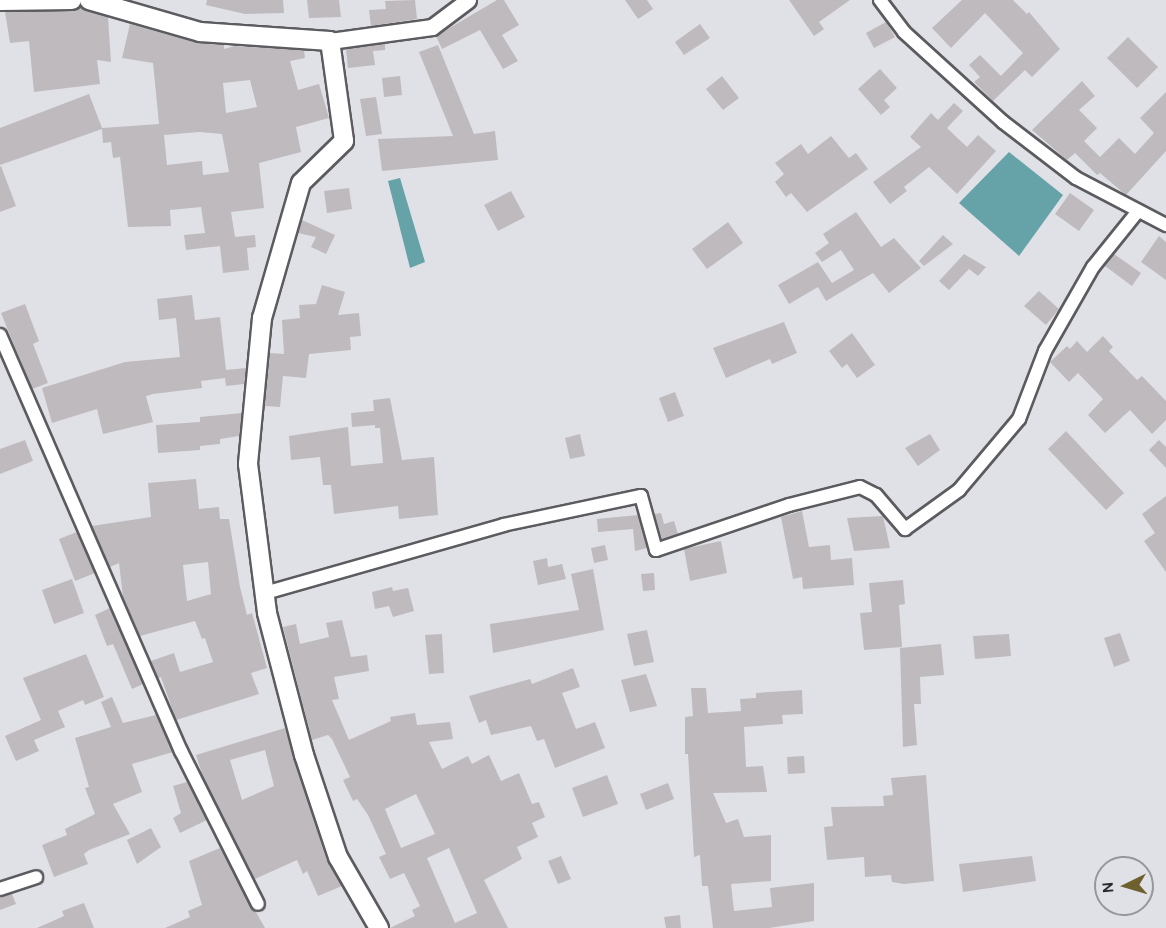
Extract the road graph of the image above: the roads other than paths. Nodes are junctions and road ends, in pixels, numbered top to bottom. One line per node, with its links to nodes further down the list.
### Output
1 (72, 0): 5 (main road)
2 (89, 0): 6 (main road)
3 (468, 0): 6 (street)
4 (880, 0): 7 (street)
5 (0, 1)
6 (330, 41): 10 (main road)
7 (1138, 211): 8 (street); 10 (street)
8 (1166, 225)
9 (0, 335): 13 (street)
10 (265, 592): 14 (main road)
11 (36, 877): 12 (street)
12 (0, 889)
13 (258, 904)
14 (379, 928)

